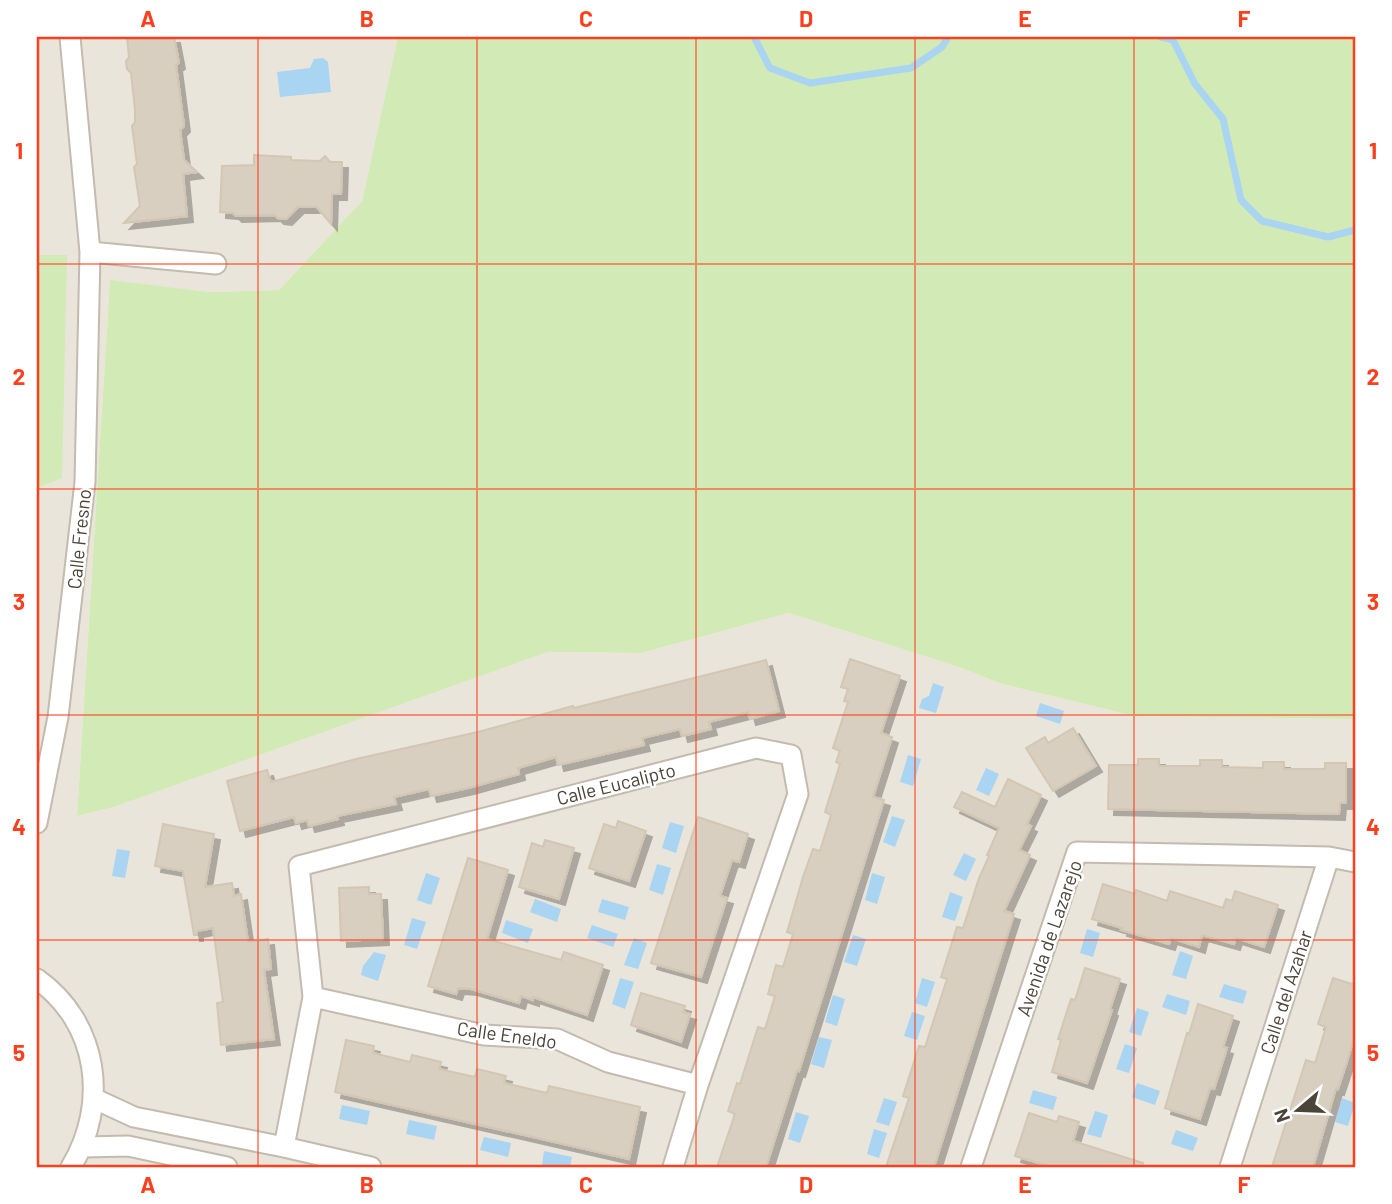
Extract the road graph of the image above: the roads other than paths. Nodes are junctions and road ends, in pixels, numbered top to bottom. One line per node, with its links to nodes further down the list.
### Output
1 (69, 37): 2 (street, Calle Fresno)
2 (90, 252): 3 (street); 4 (street, Calle Fresno)
3 (216, 264)
4 (37, 823)
5 (1329, 857): 6 (street, Avenida de Lazarejo); 17 (street, Avenida de Lazarejo); 18 (street, Calle del Azahar)
6 (1355, 862)
7 (37, 979): 10 (street)
8 (313, 997): 9 (street, Calle Eneldo); 9 (street, Calle Eucalipto); 12 (street, Calle Eucalipto)
9 (698, 1084): 16 (street, Calle Eucalipto)
10 (94, 1099): 11 (street); 12 (street)
11 (84, 1147): 13 (street); 14 (street)
12 (284, 1147): 15 (street)
13 (71, 1167)
14 (227, 1167)
15 (371, 1167)
16 (673, 1167)
17 (971, 1167)
18 (1230, 1167)

